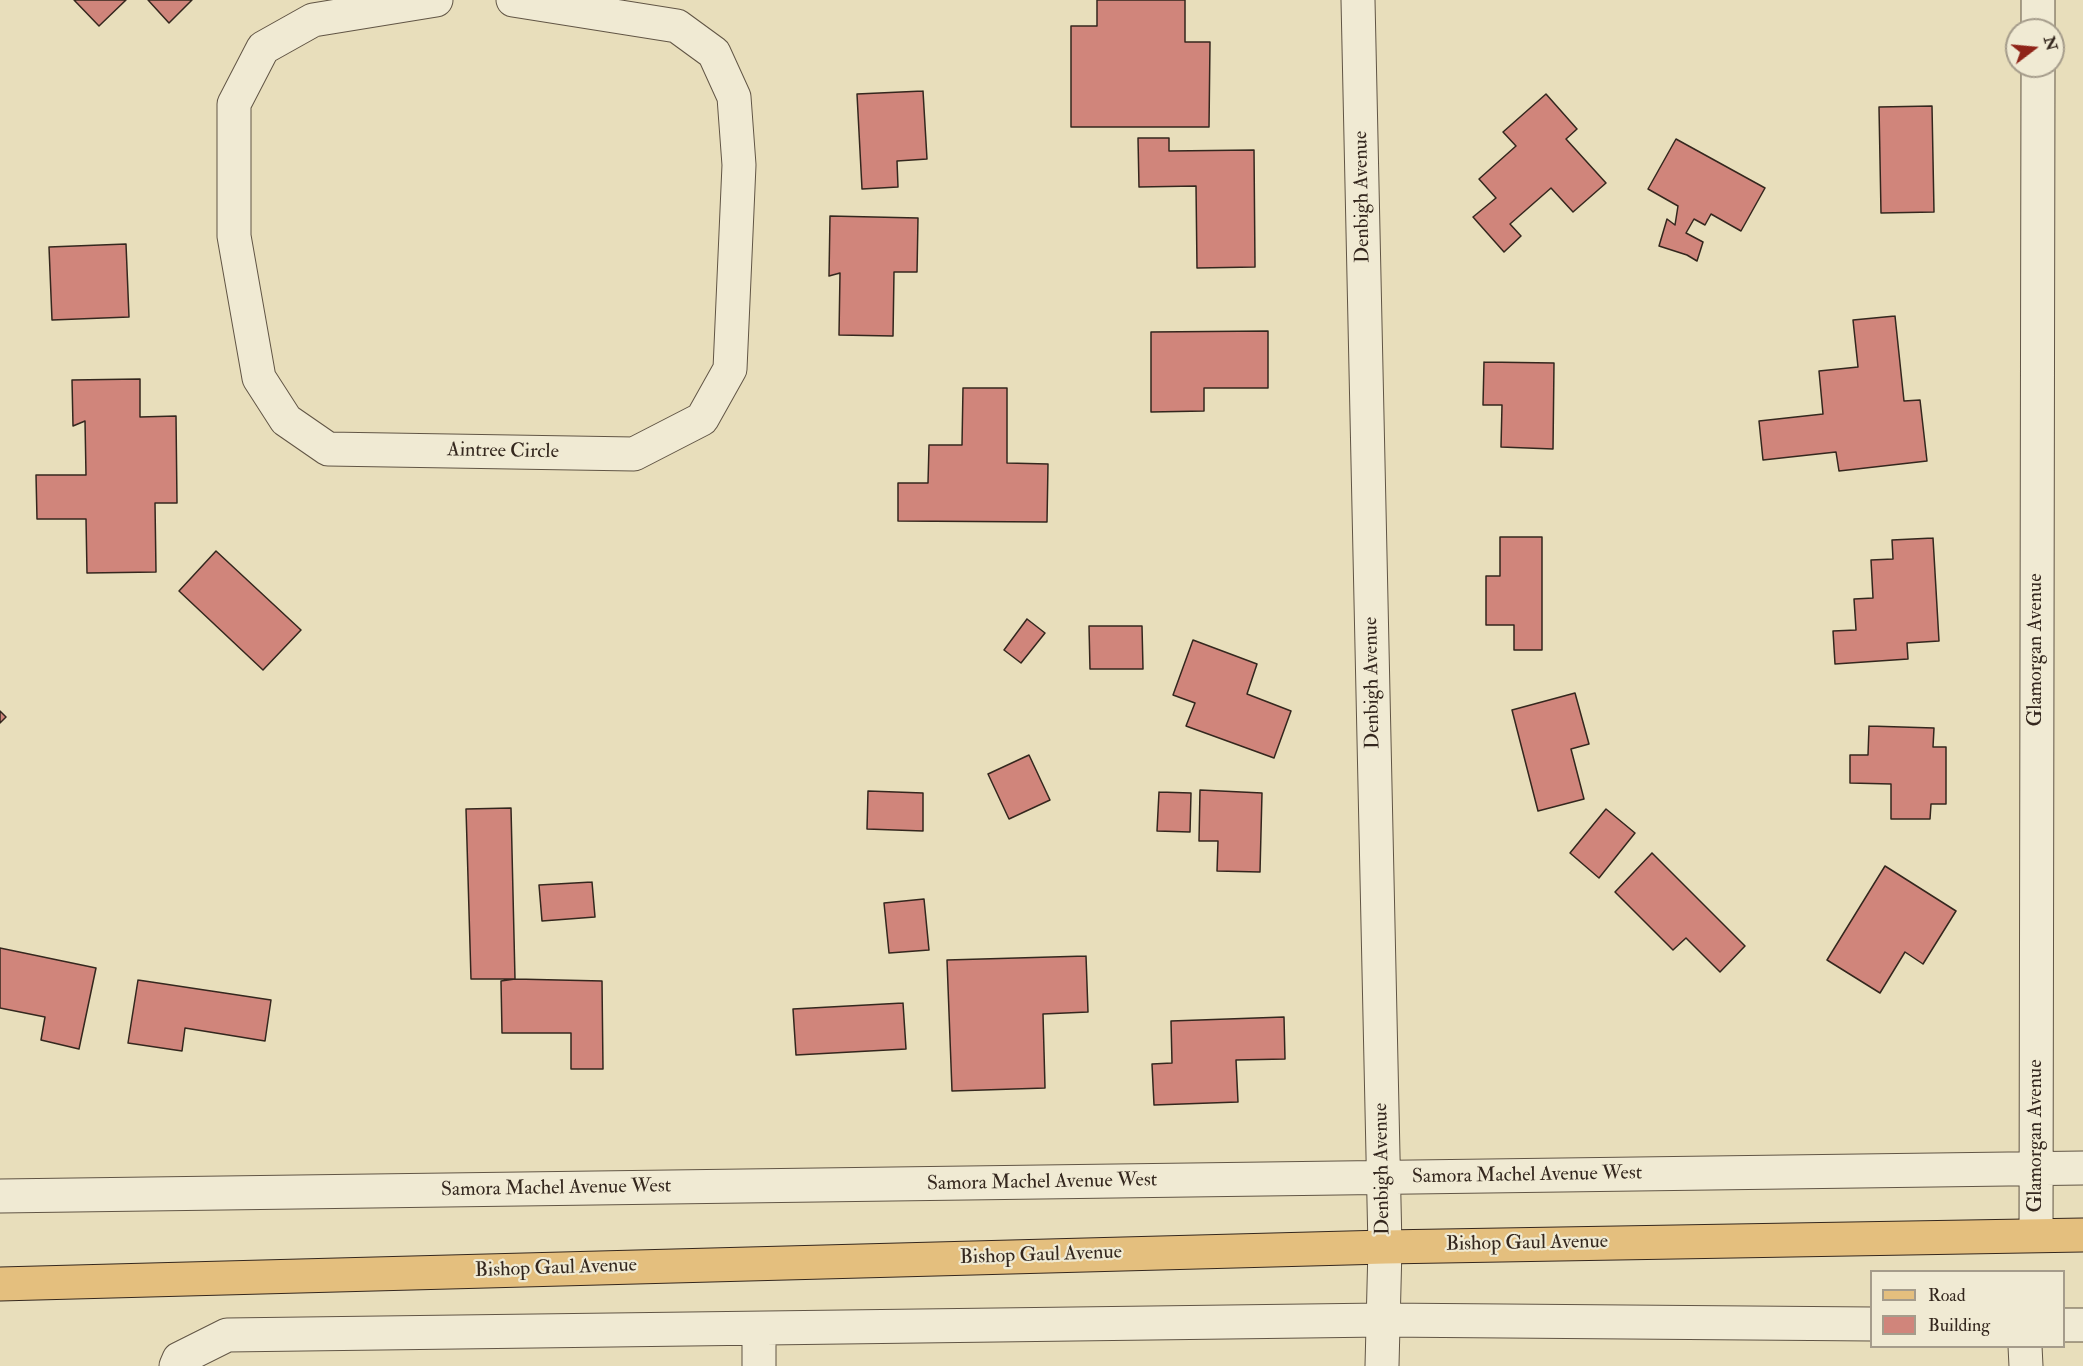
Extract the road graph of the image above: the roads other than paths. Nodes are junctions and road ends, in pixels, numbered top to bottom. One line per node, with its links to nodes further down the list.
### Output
1 (436, 0): 2 (street, Aintree Circle)
2 (513, 0)
3 (1358, 0): 9 (street, Denbigh Avenue)
4 (2038, 0): 5 (street)
5 (2038, 18)
6 (2038, 78): 7 (street, Glamorgan Avenue)
7 (2037, 1167): 8 (street, Samora Machel Avenue West); 9 (street, Samora Machel Avenue West); 11 (street, Glamorgan Avenue)
8 (2083, 1168)
9 (1383, 1179): 10 (street, Samora Machel Avenue West); 13 (street, Denbigh Avenue)
10 (0, 1196)
11 (2036, 1234): 12 (main road, Bishop Gaul Avenue); 13 (main road, Bishop Gaul Avenue)
12 (2083, 1235)
13 (1384, 1247): 14 (main road, Bishop Gaul Avenue); 15 (street, Denbigh Avenue)
14 (0, 1284)
15 (1382, 1320): 16 (street); 19 (street); 23 (street, Denbigh Avenue)
16 (1870, 1324)
17 (2083, 1324): 18 (street)
18 (2065, 1325)
19 (759, 1329): 21 (street); 22 (street)
20 (2025, 1348): 24 (street)
21 (176, 1366)
22 (759, 1366)
23 (1382, 1366)
24 (2026, 1366)

